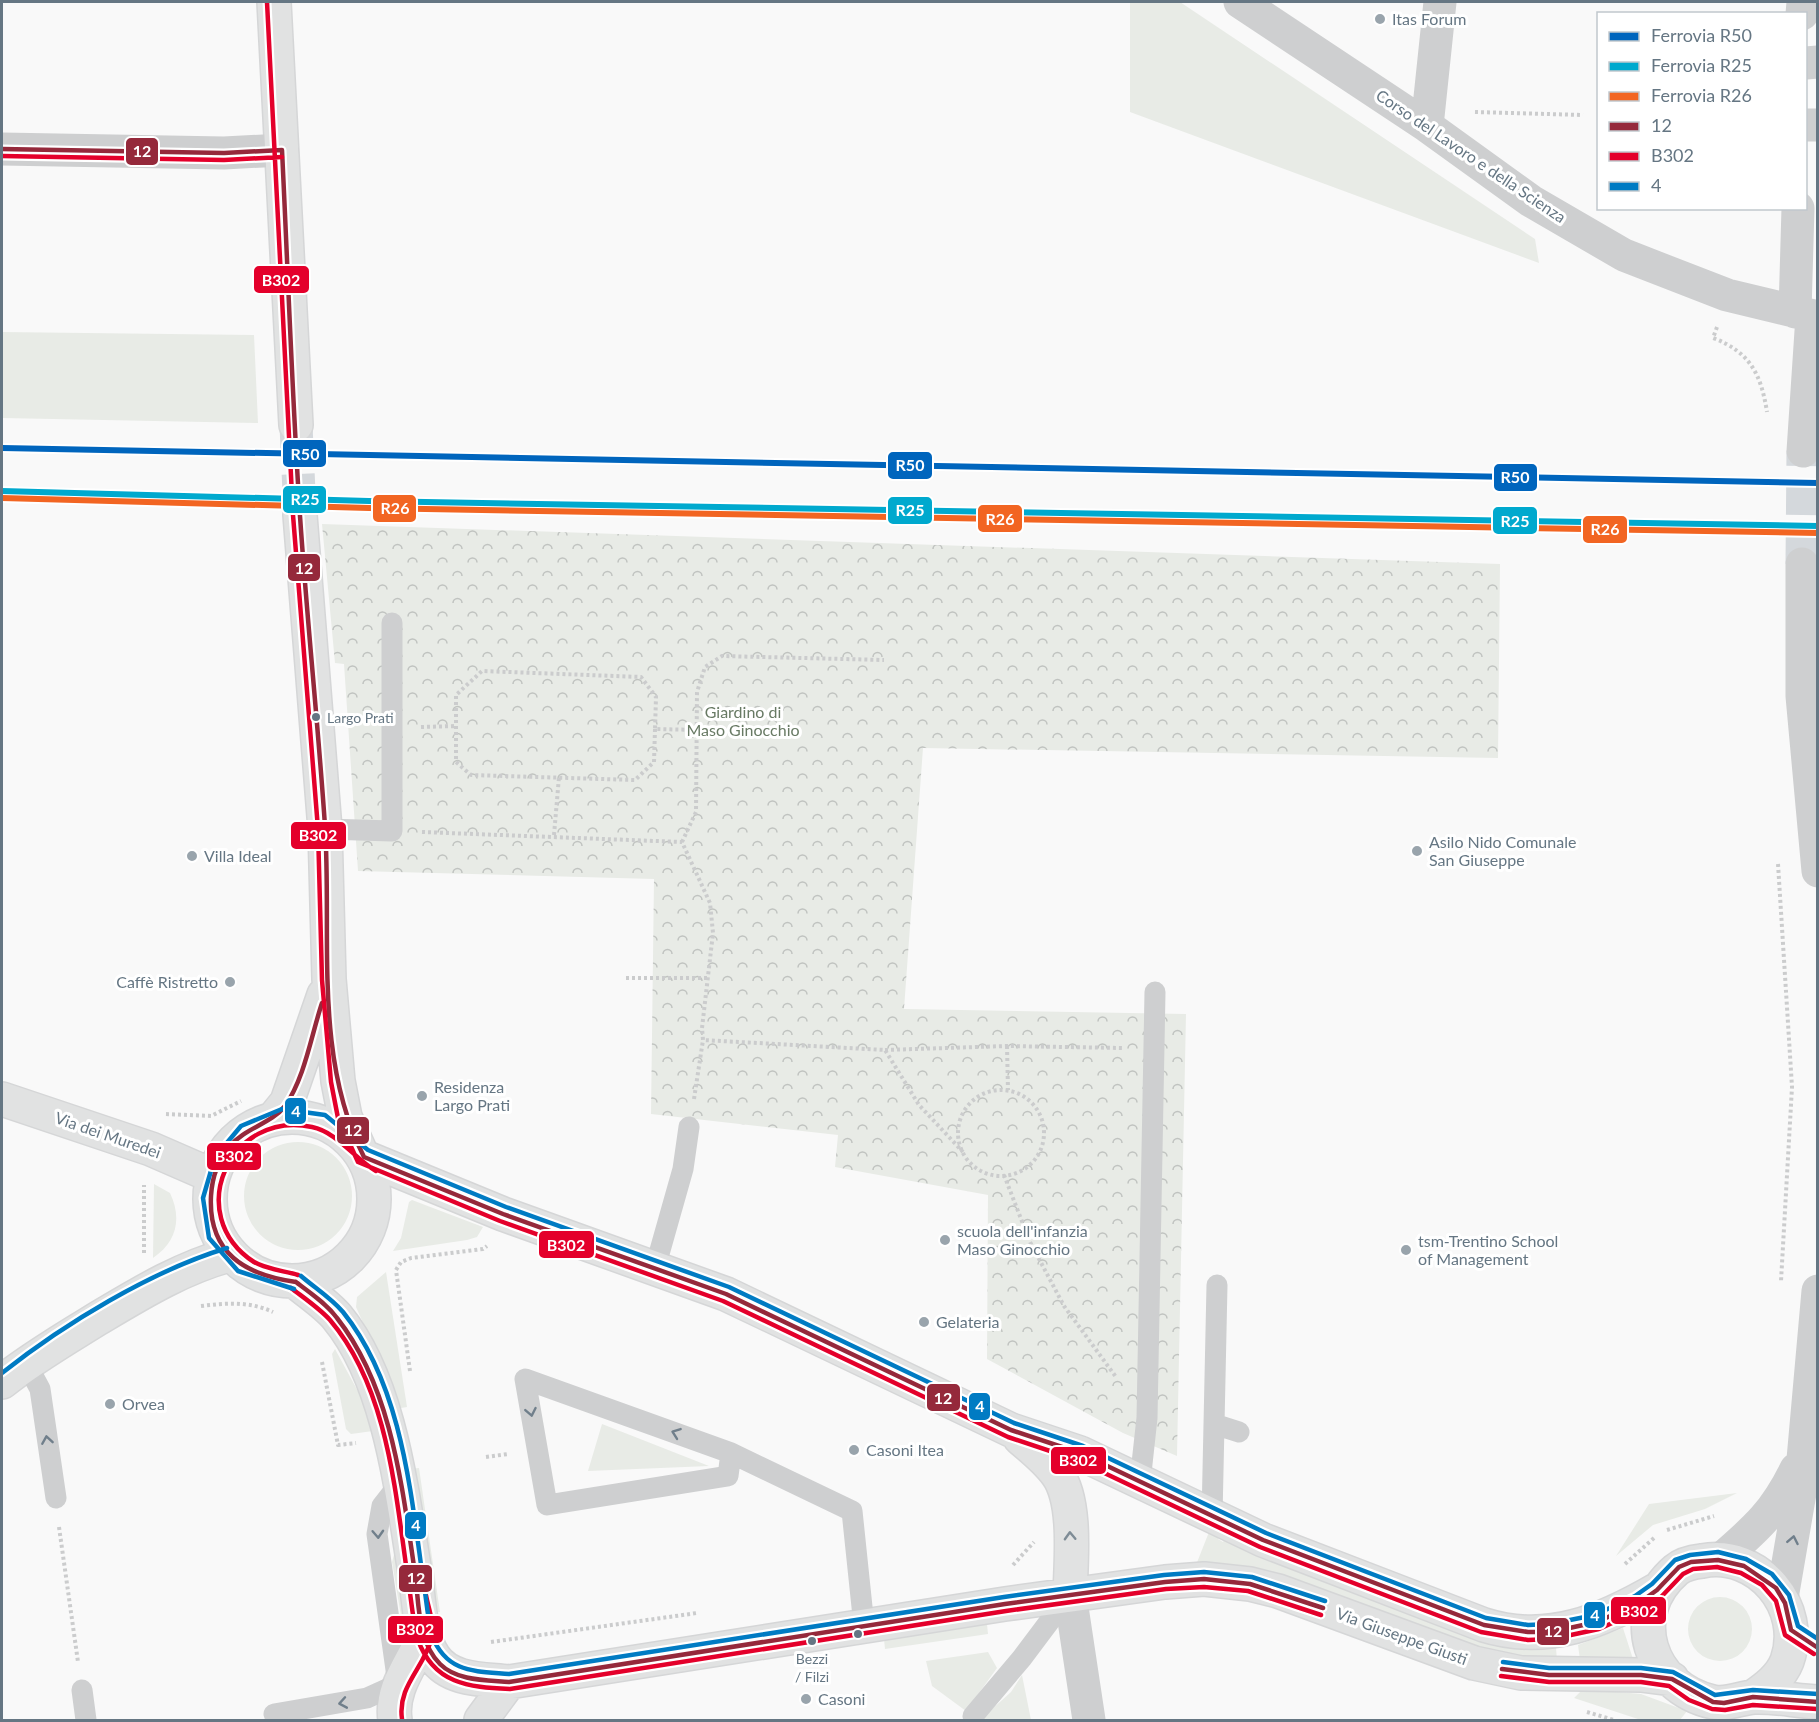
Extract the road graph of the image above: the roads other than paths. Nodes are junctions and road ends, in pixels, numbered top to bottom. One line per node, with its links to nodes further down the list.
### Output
1 (274, 2): 6 (street)
2 (1240, 2): 4 (street, Corso del Lavoro e della Scienza)
3 (1440, 2): 4 (street)
4 (1427, 126): 8 (street, Corso del Lavoro e della Scienza)
5 (2, 149): 6 (street)
6 (282, 150): 9 (street)
7 (1798, 210): 8 (street)
8 (1808, 315): 10 (street)
9 (296, 425)
10 (1803, 451)
11 (300, 515): 14 (street)
12 (1802, 564): 15 (street)
13 (392, 623): 14 (lane)
14 (325, 828): 16 (street)
15 (1818, 871)
16 (329, 979): 19 (street); 21 (street)
17 (1155, 992): 34 (lane)
18 (2, 1099): 22 (street, Via dei Muredei)
19 (274, 1118): 21 (street); 22 (street)
20 (689, 1127): 24 (lane)
21 (363, 1155): 24 (street, Via Giuseppe Giusti); 25 (street)
22 (213, 1176): 23 (street)
23 (229, 1255): 25 (street); 28 (street)
24 (655, 1268): 30 (street, Via Giuseppe Giusti)
25 (296, 1282): 35 (street)
26 (1217, 1285): 29 (lane)
27 (1818, 1292): 33 (street)
28 (14, 1373): 36 (lane, one-way to 28)
29 (1214, 1424): 31 (lane); 37 (lane)
30 (1011, 1431): 34 (street, Via Giuseppe Giusti); 40 (street, Via Giuseppe Giusti, one-way to 30)
31 (1239, 1432)
32 (731, 1453): 32 (lane, one-way to 32); 42 (lane)
33 (1801, 1460): 38 (street); 41 (street, one-way to 33)
34 (1140, 1482): 37 (street, Via Giuseppe Giusti)
35 (400, 1483): 43 (street); 47 (lane, one-way to 47)
36 (55, 1508)
37 (1212, 1517): 39 (street, Via Giuseppe Giusti)
38 (1721, 1559): 39 (street, Via Giuseppe Giusti); 41 (street, Via Giuseppe Giusti)
39 (1658, 1589): 45 (street, Via Giuseppe Giusti)
40 (1070, 1594): 42 (street); 45 (street, Via Giuseppe Giusti); 53 (lane); 57 (street)
41 (1782, 1598): 44 (street, Via Giuseppe Giusti)
42 (864, 1626): 46 (street)
43 (425, 1634): 46 (street); 47 (street)
44 (1804, 1639): 49 (street, Via Giuseppe Giusti)
45 (1672, 1679): 51 (street, Via Giuseppe Giusti)
46 (509, 1682): 56 (street)
47 (398, 1684): 52 (lane, one-way to 52); 55 (street)
48 (82, 1690): 54 (lane)
49 (1753, 1697): 50 (street, Via Giuseppe Giusti); 51 (street, Via Giuseppe Giusti)
50 (1818, 1702)
51 (1706, 1711)
52 (274, 1714)
53 (973, 1716)
54 (86, 1720)
55 (395, 1720)
56 (481, 1720)
57 (1089, 1720)

